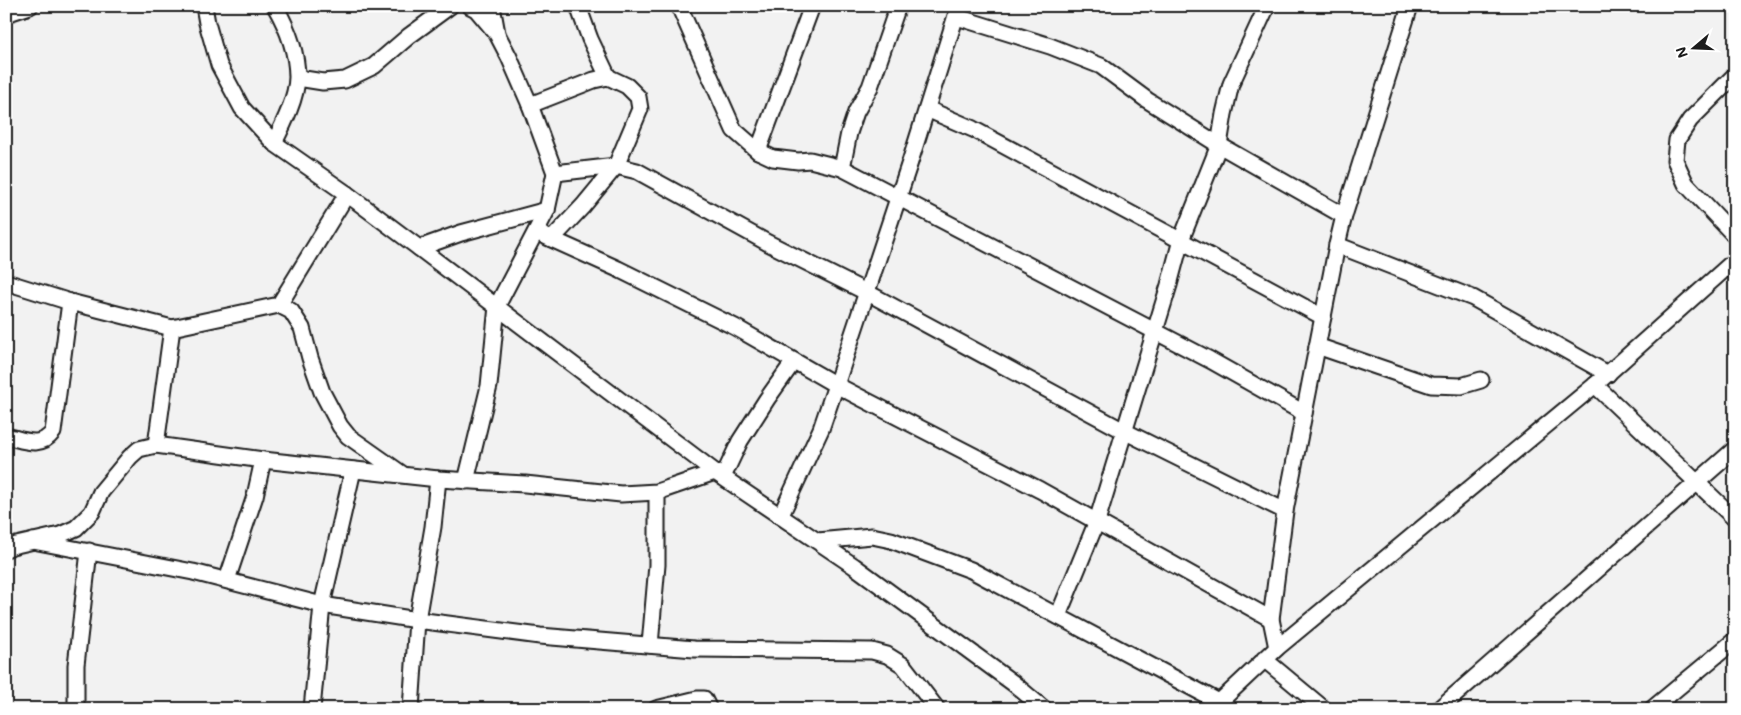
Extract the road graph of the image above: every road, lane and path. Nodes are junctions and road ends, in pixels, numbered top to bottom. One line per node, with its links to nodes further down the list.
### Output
1 (30, 6): 14 (street)
2 (204, 6): 21 (street)
3 (276, 6): 18 (street)
4 (450, 6): 18 (street)
5 (470, 6): 15 (street)
6 (492, 6): 15 (street)
7 (579, 6): 17 (street)
8 (679, 6): 23 (street)
9 (812, 6): 23 (street)
10 (898, 6): 25 (street)
11 (1267, 6): 22 (street)
12 (1410, 6): 30 (street)
13 (958, 11): 20 (street); 22 (street)
14 (6, 14)
15 (497, 34): 19 (street)
16 (1735, 75): 32 (street)
17 (608, 77): 19 (street); 24 (street)
18 (298, 78): 21 (street)
19 (530, 105): 26 (street)
20 (927, 109): 28 (street); 34 (street)
21 (274, 144): 27 (street)
22 (1219, 145): 30 (street); 34 (street)
23 (758, 150): 25 (street)
24 (616, 166): 26 (street); 33 (street); 39 (street)
25 (842, 168): 28 (street)
26 (555, 173): 29 (street)
27 (347, 194): 36 (street); 41 (street)
28 (899, 198): 39 (street); 45 (street)
29 (547, 210): 31 (street); 36 (street)
30 (1344, 216): 35 (street)
31 (536, 232): 33 (street); 42 (street)
32 (1735, 236)
33 (552, 239): 47 (street)
34 (1181, 240): 43 (street); 45 (street)
35 (1338, 245): 43 (street); 48 (street)
36 (419, 248): 42 (street)
37 (1735, 260): 48 (street)
38 (6, 282): 40 (street)
39 (868, 293): 50 (street); 53 (street)
40 (70, 302): 44 (street); 54 (street)
41 (279, 305): 44 (street); 60 (street)
42 (497, 306): 59 (street); 62 (street)
43 (1323, 317): 46 (street)
44 (172, 328): 55 (street)
45 (1154, 331): 52 (street); 53 (street)
46 (1317, 346): 49 (street); 52 (street)
47 (794, 361): 50 (street); 59 (street)
48 (1608, 374): 51 (street)
49 (1481, 380)
50 (836, 385): 66 (street); 68 (street)
51 (1595, 386): 63 (street); 80 (street)
52 (1304, 413): 65 (street)
53 (1124, 431): 65 (street); 68 (street)
54 (6, 436)
55 (156, 445): 57 (street); 69 (street)
56 (1735, 449): 63 (street)
57 (264, 460): 58 (street); 73 (street)
58 (353, 470): 60 (street); 74 (street)
59 (719, 474): 64 (street); 66 (street)
60 (404, 475): 61 (street)
61 (438, 479): 62 (street); 77 (street)
62 (466, 481): 64 (street)
63 (1697, 481): 67 (street); 91 (street)
64 (657, 492): 79 (street)
65 (1285, 511): 76 (street)
66 (781, 515): 70 (street)
67 (1735, 519)
68 (1096, 521): 75 (street); 76 (street)
69 (33, 541): 71 (street); 72 (street)
70 (818, 541): 75 (street); 89 (street)
71 (6, 549)
72 (88, 551): 73 (street); 83 (street)
73 (227, 580): 74 (street)
74 (322, 605): 77 (street); 84 (street)
75 (1058, 616): 82 (street)
76 (1271, 619): 80 (street)
77 (417, 620): 79 (street); 85 (street)
78 (1735, 640): 92 (street)
79 (650, 645): 88 (street)
80 (1277, 648): 81 (street)
81 (1264, 659): 82 (street); 90 (street)
82 (1216, 705)
83 (76, 709)
84 (312, 709)
85 (411, 709)
86 (656, 709): 87 (street)
87 (710, 709)
88 (937, 709)
89 (1044, 709)
90 (1324, 709)
91 (1439, 709)
92 (1652, 709)

